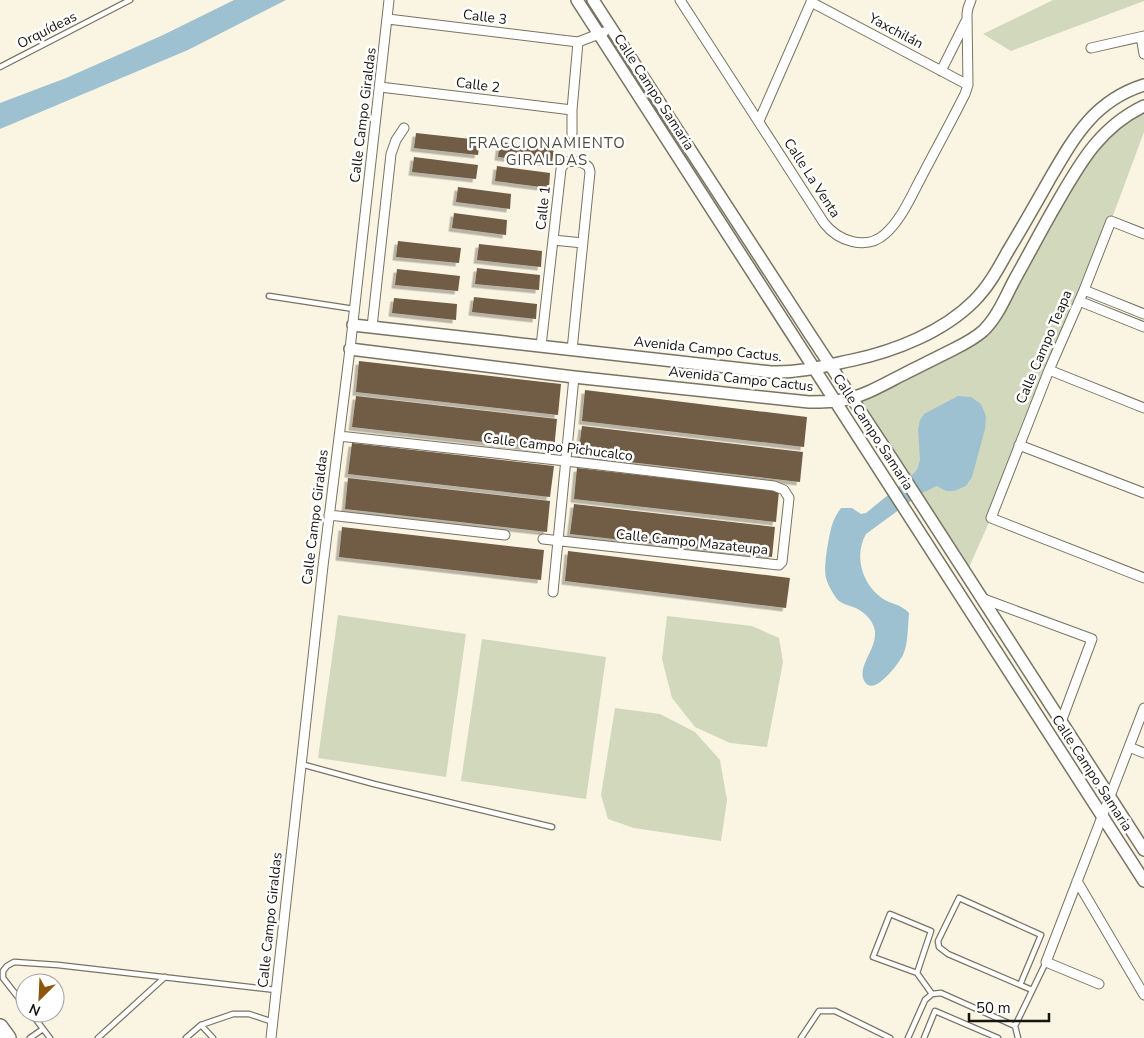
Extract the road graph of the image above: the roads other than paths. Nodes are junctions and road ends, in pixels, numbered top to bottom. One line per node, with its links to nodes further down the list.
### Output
1 (130, 0): 16 (lane, Orquídeas)
2 (390, 0): 8 (street, Calle Campo Giraldas)
3 (577, 0): 11 (street, Calle Campo Samaria)
4 (593, 0): 10 (street, Calle Campo Samaria)
5 (971, 0): 9 (street, Calle La Venta)
6 (812, 1): 17 (street, Yaxchilán); 23 (street)
7 (685, 3): 23 (street, Calle La Venta)
8 (388, 19): 13 (street, Calle 3); 20 (street, Calle Campo Giraldas)
9 (967, 19): 17 (street); 18 (street, Calle La Venta)
10 (611, 28): 11 (street); 40 (street, Calle Campo Samaria)
11 (599, 35): 13 (street); 41 (street, Calle Campo Samaria)
12 (1142, 36): 14 (street); 15 (street)
13 (578, 42): 22 (street)
14 (1091, 48)
15 (1144, 54)
16 (0, 67)
17 (941, 71): 18 (street, Yaxchilán)
18 (968, 85): 23 (street, Calle La Venta)
19 (1144, 85): 40 (street, Avenida Campo Cactus.)
20 (380, 87): 22 (street, Calle 2); 32 (street, Calle Campo Giraldas)
21 (1144, 106): 44 (street, Avenida Campo Cactus)
22 (572, 110): 25 (street)
23 (759, 121)
24 (404, 128): 35 (street)
25 (572, 134)
26 (1144, 234): 29 (street, Calle Campo Teapa)
27 (553, 240): 28 (street); 28 (street, Calle 1); 37 (street, Calle 1)
28 (583, 243): 39 (street, Calle 1)
29 (1084, 290): 31 (street, Calle Campo Teapa); 33 (street)
30 (269, 296): 32 (lane)
31 (1079, 300): 36 (street); 42 (street, Calle Campo Teapa)
32 (354, 309): 34 (street, Calle Campo Giraldas)
33 (1144, 314)
34 (353, 325): 35 (street, Avenida Campo Cactus.); 38 (street, Calle Campo Giraldas)
35 (372, 327): 37 (street, Avenida Campo Cactus.)
36 (1144, 327)
37 (541, 346): 39 (street, Avenida Campo Cactus.)
38 (350, 349): 43 (street, Avenida Campo Cactus); 47 (street, Calle Campo Giraldas)
39 (572, 350): 41 (street, Avenida Campo Cactus.)
40 (830, 365): 41 (street, Avenida Campo Cactus.); 44 (street, Calle Campo Samaria)
41 (815, 369): 45 (street, Calle Campo Samaria)
42 (1049, 370): 46 (street); 48 (street, Calle Campo Teapa)
43 (574, 377): 45 (street, Avenida Campo Cactus); 49 (street)
44 (852, 398): 45 (street, Avenida Campo Cactus); 58 (street, Calle Campo Samaria)
45 (836, 401): 65 (street, Calle Campo Samaria)
46 (1144, 408)
47 (339, 436): 49 (street, Calle Campo Pichucalco); 52 (street, Calle Campo Giraldas)
48 (1019, 445): 51 (street); 56 (street, Calle Campo Teapa)
49 (566, 462): 50 (street, Calle Campo Pichucalco); 55 (street)
50 (774, 486): 55 (street, Calle Campo Mazateupa)
51 (1144, 493)
52 (329, 515): 53 (street); 63 (street, Calle Campo Giraldas)
53 (505, 535)
54 (543, 539): 55 (street, Calle Campo Mazateupa)
55 (558, 540): 57 (street)
56 (1144, 578)
57 (553, 592)
58 (981, 598): 60 (street, Calle Campo Samaria); 60 (street)
59 (1144, 708): 61 (street)
60 (1061, 722): 64 (street, Calle Campo Samaria)
61 (1129, 746): 62 (street); 64 (street)
62 (1144, 752)
63 (301, 764): 66 (lane); 75 (street, Calle Campo Giraldas)
64 (1109, 797): 65 (street); 67 (street, Calle Campo Samaria)
65 (1102, 816): 68 (street); 69 (street, Calle Campo Samaria)
66 (552, 828)
67 (1144, 850)
68 (1077, 881): 70 (street); 79 (street)
69 (1144, 881)
70 (1046, 962): 73 (street); 76 (lane)
71 (917, 973): 71 (lane); 78 (lane)
72 (165, 977): 75 (lane); 77 (lane); 89 (lane)
73 (1099, 984)
74 (1020, 985): 74 (lane); 76 (lane)
75 (276, 990): 80 (street, Calle Campo Giraldas)
76 (1032, 990): 83 (lane)
77 (15, 993)
78 (932, 994): 83 (lane); 95 (lane)
79 (1144, 995)
80 (272, 1022): 82 (lane); 92 (street, Calle Campo Giraldas)
81 (38, 1023): 85 (lane)
82 (201, 1025): 90 (lane); 91 (lane)
83 (1015, 1026): 98 (lane)
84 (0, 1027): 86 (main road)
85 (43, 1029): 87 (lane); 88 (lane)
86 (8, 1038)
87 (30, 1038)
88 (50, 1038)
89 (98, 1038)
90 (186, 1038)
91 (213, 1038)
92 (271, 1038)
93 (801, 1038): 94 (lane)
94 (890, 1038)
95 (908, 1038)
96 (924, 1038): 97 (lane)
97 (998, 1038)
98 (1018, 1038)

